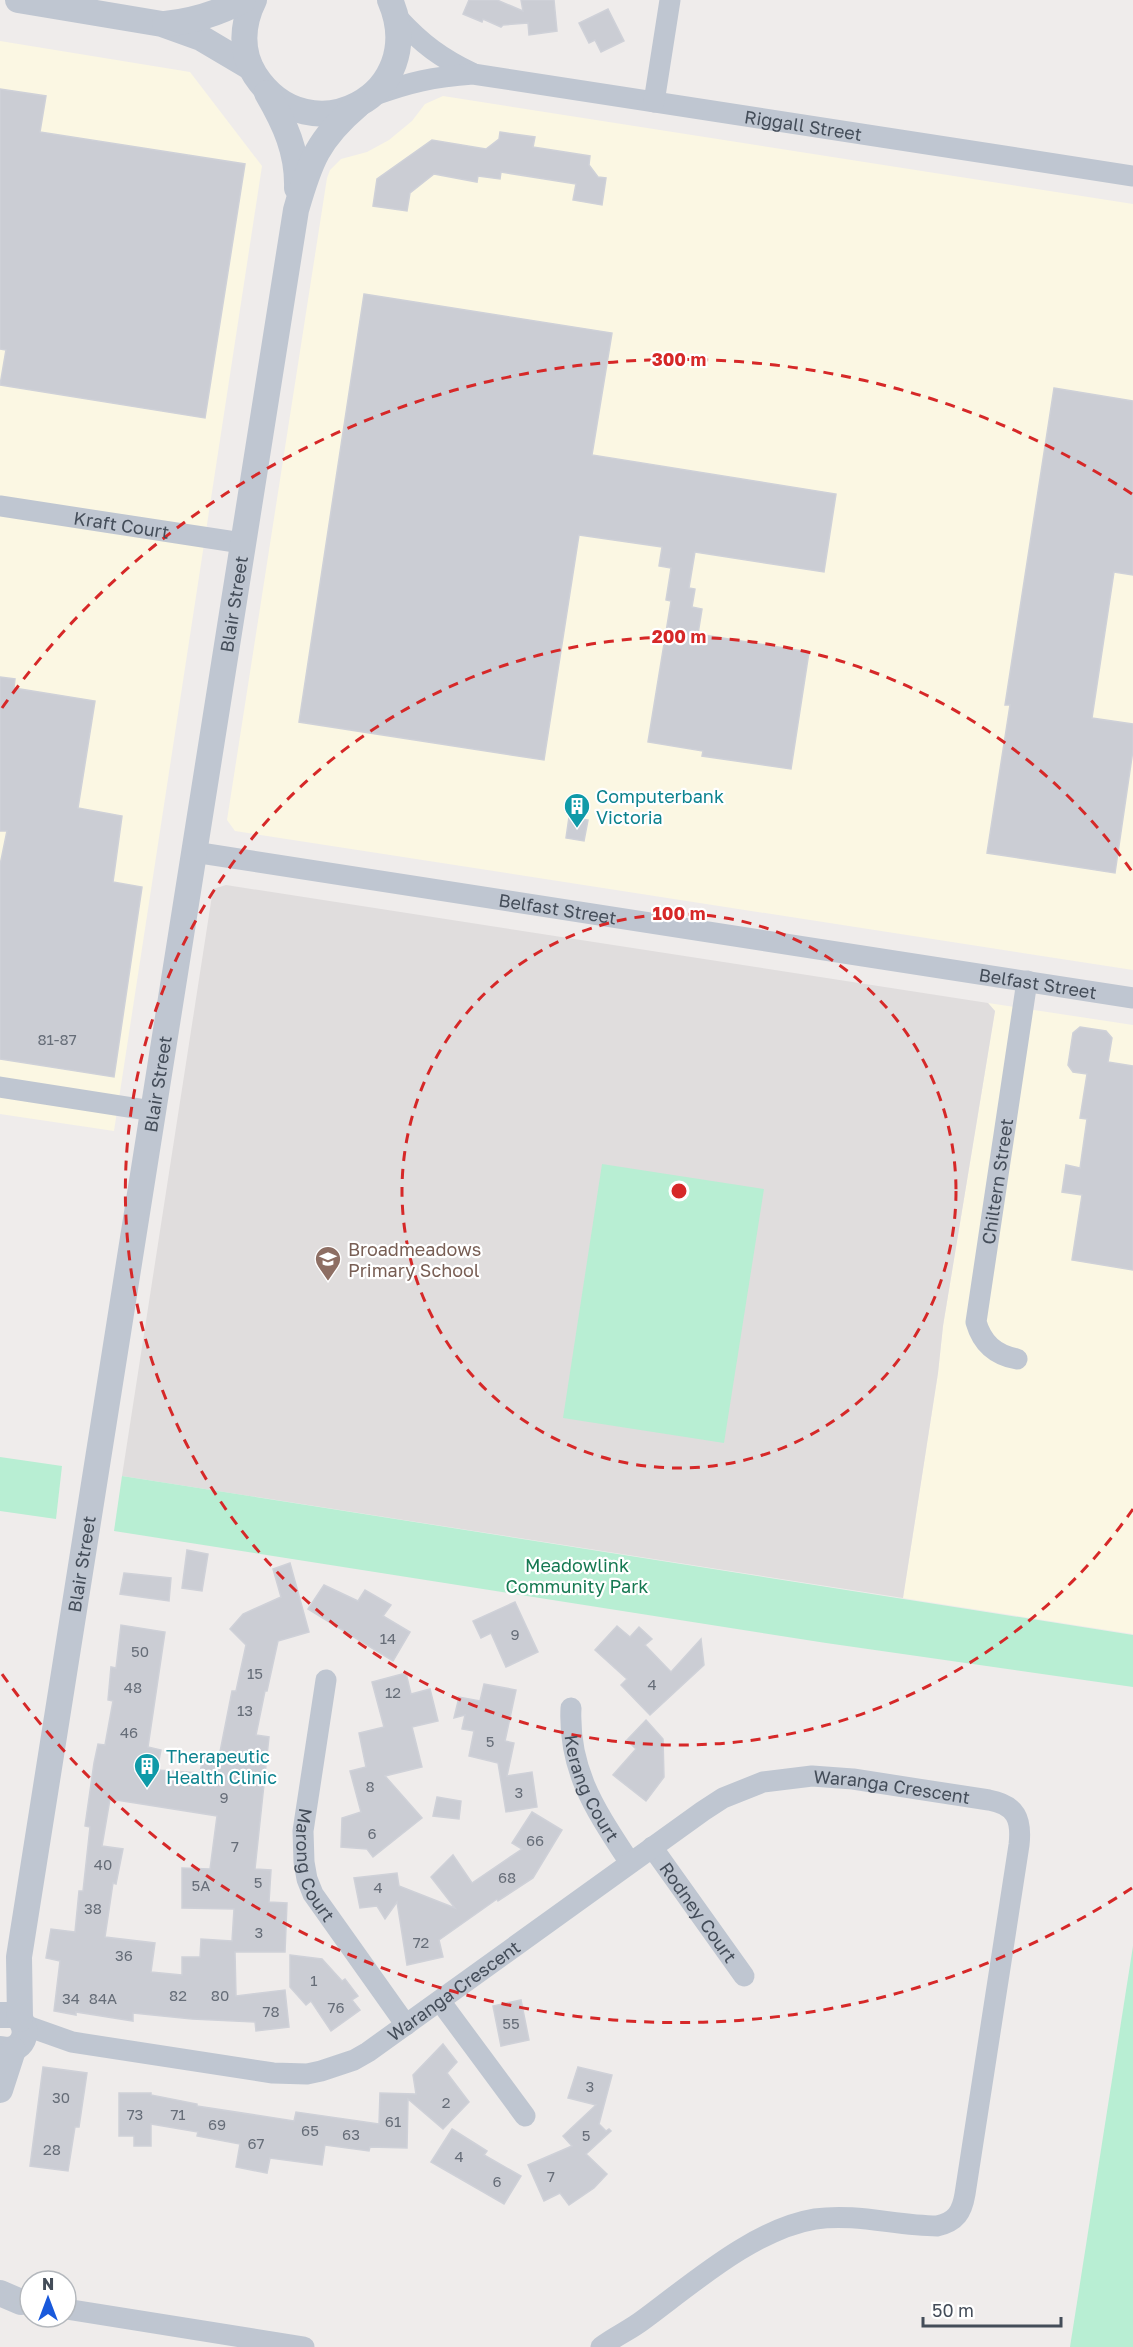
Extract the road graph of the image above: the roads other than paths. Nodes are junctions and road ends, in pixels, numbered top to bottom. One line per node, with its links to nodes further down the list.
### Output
1 (18, 0): 6 (street)
2 (243, 0): 6 (street)
3 (254, 0): 8 (street)
4 (670, 0): 10 (street)
5 (394, 9): 7 (street, Riggall Street); 9 (street, Blair Street)
6 (162, 24): 8 (street)
7 (473, 74): 9 (street, Riggall Street); 10 (street, Riggall Street)
8 (257, 77): 9 (street); 12 (street, Blair Street)
9 (365, 100): 12 (street, Blair Street)
10 (654, 102): 11 (street, Riggall Street)
11 (1133, 176)
12 (296, 210): 14 (street, Blair Street)
13 (0, 506): 14 (street, Kraft Court)
14 (242, 543): 15 (street, Blair Street)
15 (194, 852): 16 (street, Belfast Street); 19 (street, Blair Street)
16 (1026, 981): 17 (street, Belfast Street); 20 (street, Chiltern Street)
17 (1133, 998)
18 (0, 1087): 19 (street)
19 (153, 1111): 28 (street, Blair Street)
20 (1017, 1359)
21 (326, 1680): 27 (street, Marong Court)
22 (570, 1708): 24 (street, Kerang Court)
23 (652, 1847): 24 (street, Waranga Crescent); 25 (street, Rodney Court); 32 (street, Waranga Crescent)
24 (630, 1863): 26 (street, Waranga Crescent)
25 (744, 1976)
26 (440, 2001): 27 (street, Waranga Crescent); 30 (street)
27 (406, 2025): 28 (street, Waranga Crescent)
28 (11, 2030): 29 (street, Blair Street)
29 (0, 2090)
30 (525, 2116)
31 (78, 2311): 33 (street)
32 (619, 2341): 34 (street, Waranga Crescent)
33 (304, 2347)
34 (601, 2347)

